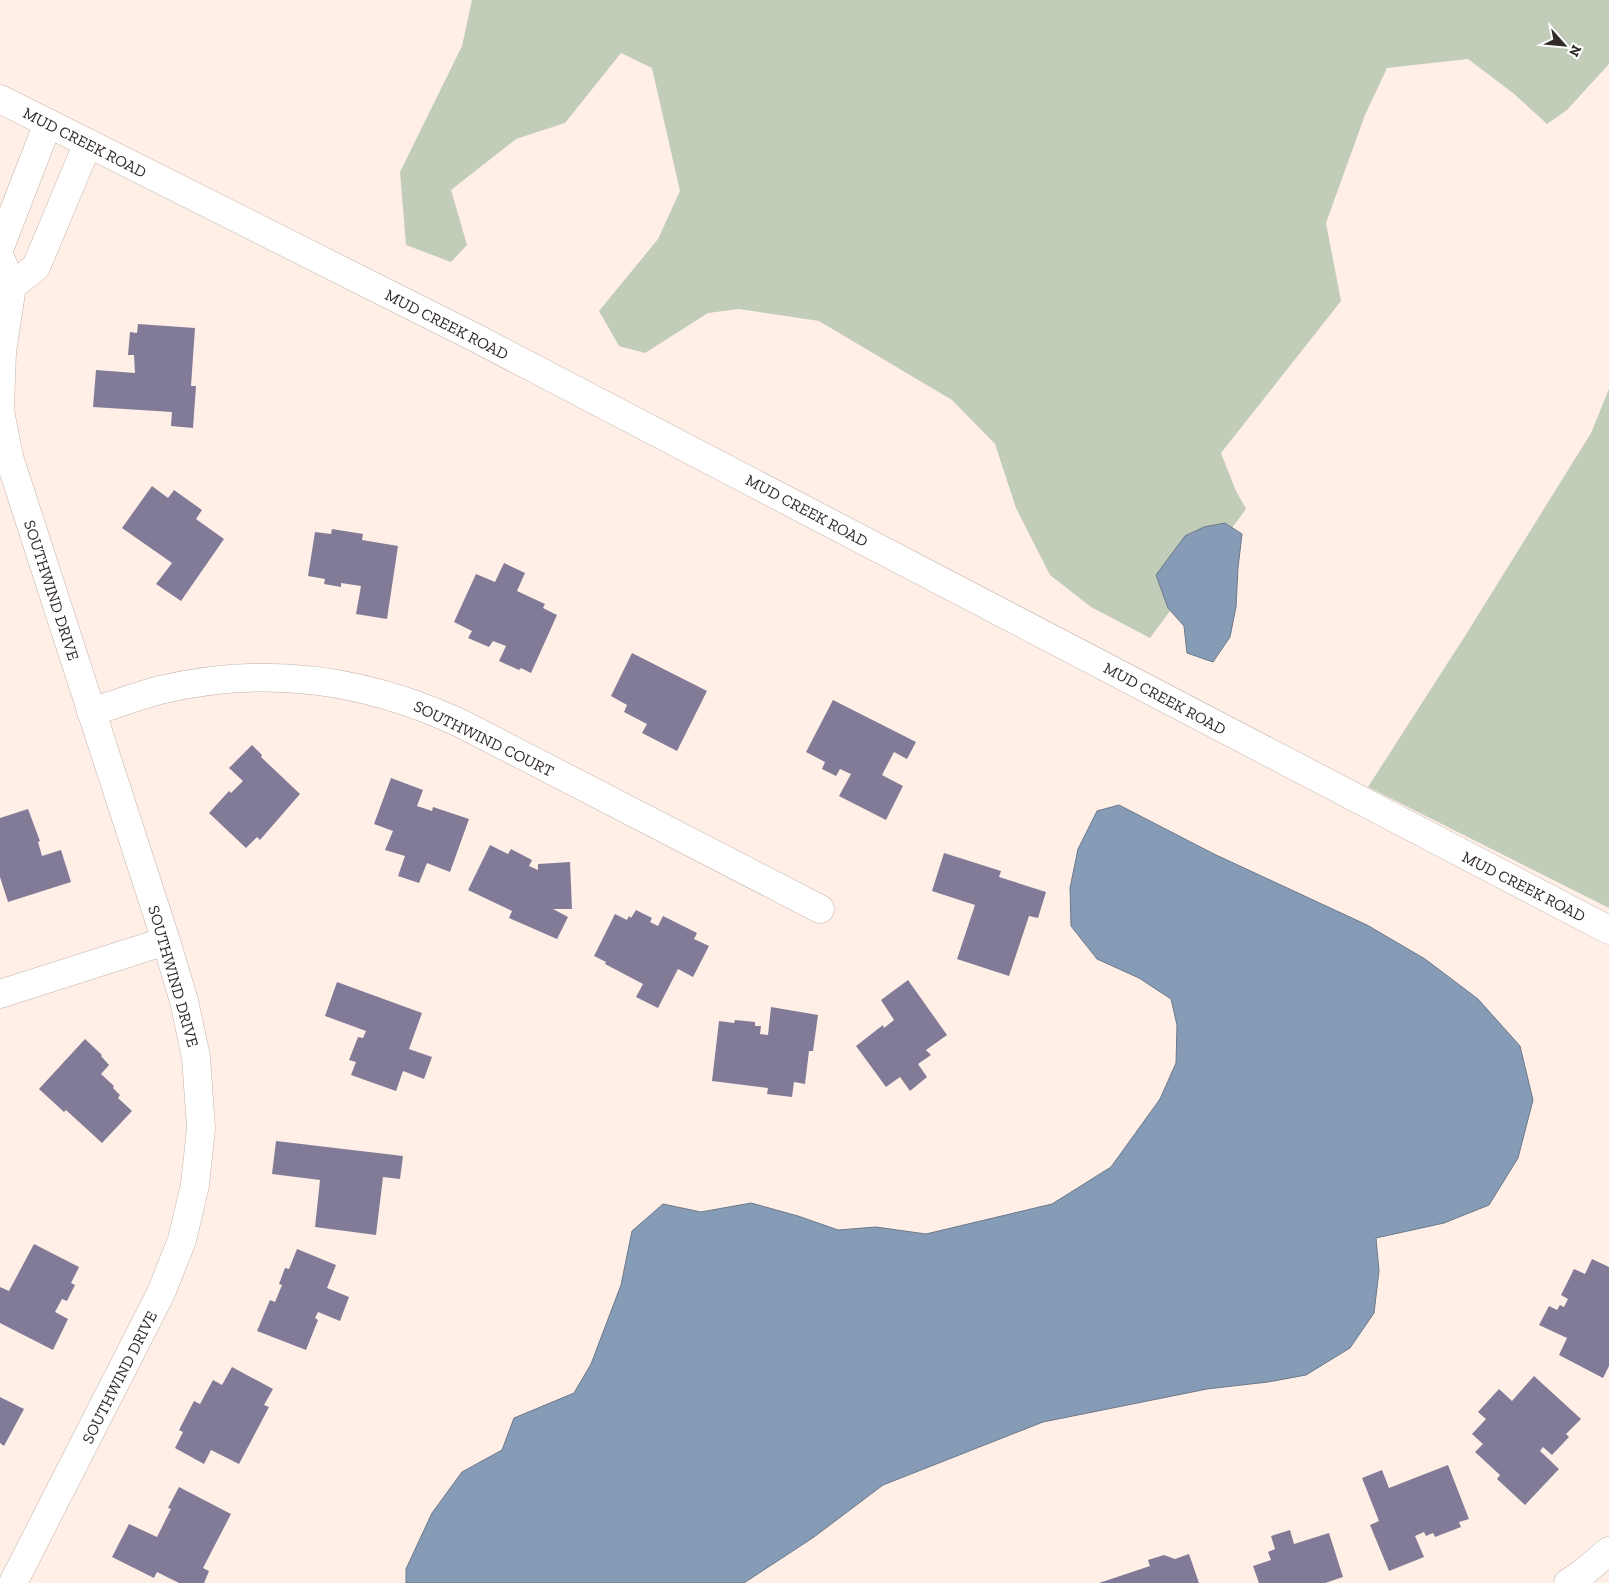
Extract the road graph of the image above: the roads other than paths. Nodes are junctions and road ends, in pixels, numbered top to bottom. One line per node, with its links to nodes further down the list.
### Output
1 (0, 99): 2 (street, MUD CREEK ROAD)
2 (48, 123): 3 (street, MUD CREEK ROAD); 4 (street)
3 (88, 143): 6 (street); 12 (street, MUD CREEK ROAD)
4 (0, 248)
5 (0, 257): 6 (street)
6 (12, 286): 7 (street)
7 (0, 406)
8 (0, 411): 9 (street, SOUTHWIND DRIVE)
9 (5, 458): 10 (street, SOUTHWIND DRIVE)
10 (91, 712): 11 (street, SOUTHWIND COURT); 13 (street, SOUTHWIND DRIVE)
11 (820, 909)
12 (1609, 930)
13 (166, 941): 14 (street); 16 (street, SOUTHWIND DRIVE)
14 (0, 994)
15 (1609, 1551): 17 (street)
16 (13, 1583)
17 (1568, 1583)

